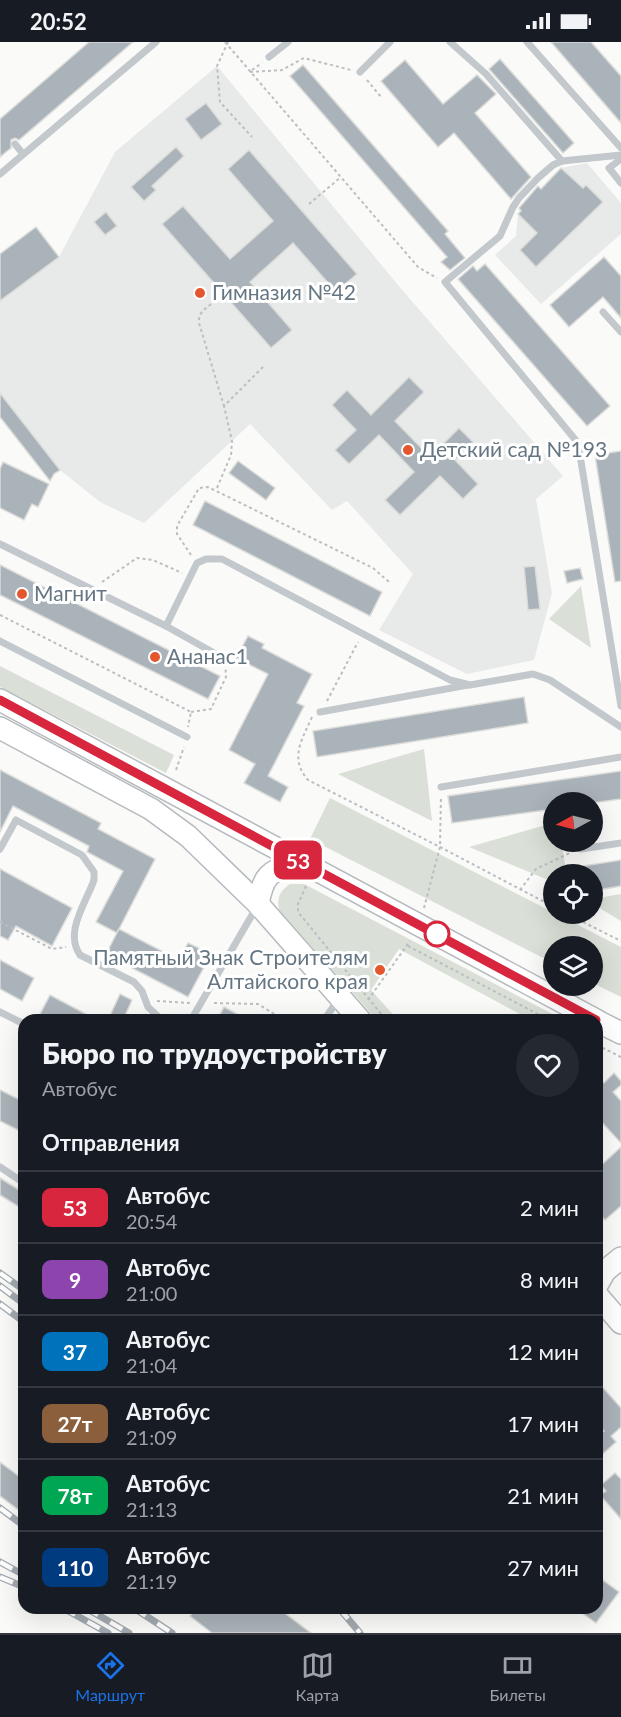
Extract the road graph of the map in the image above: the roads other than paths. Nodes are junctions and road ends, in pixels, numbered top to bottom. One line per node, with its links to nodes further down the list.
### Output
1 (156, 42): 10 (lane)
2 (288, 42): 6 (lane)
3 (390, 42): 7 (lane)
4 (450, 42): 12 (lane)
5 (527, 42): 9 (lane)
6 (269, 57)
7 (360, 72)
8 (15, 144): 10 (lane)
9 (621, 148)
10 (23, 154): 13 (lane)
11 (621, 157): 12 (lane); 14 (lane)
12 (562, 161): 23 (lane)
13 (0, 174)
14 (621, 183)
15 (603, 312): 16 (lane)
16 (621, 332)
17 (0, 544): 18 (lane)
18 (166, 626): 20 (lane); 21 (lane)
19 (0, 641): 27 (lane)
20 (214, 653)
21 (470, 685): 24 (lane); 25 (lane)
22 (0, 700): 33 (main road)
23 (621, 706)
24 (320, 712)
25 (621, 727)
26 (0, 729): 34 (main road)
27 (187, 737)
28 (621, 757): 29 (lane)
29 (441, 787)
30 (621, 843): 31 (lane)
31 (603, 846)
32 (0, 849): 37 (lane)
33 (300, 861): 34 (main road); 41 (main road)
34 (258, 904): 35 (main road); 38 (lane)
35 (340, 998): 39 (lane); 40 (main road)
36 (0, 1012): 42 (lane)
37 (156, 1014)
38 (195, 1014)
39 (328, 1014)
40 (355, 1014)
41 (581, 1014)
42 (18, 1021)
43 (603, 1025): 44 (main road)
44 (621, 1033)
45 (0, 1167): 46 (lane)
46 (18, 1179)
47 (621, 1257): 48 (main road)
48 (603, 1274)
49 (603, 1302): 50 (main road)
50 (621, 1323)

